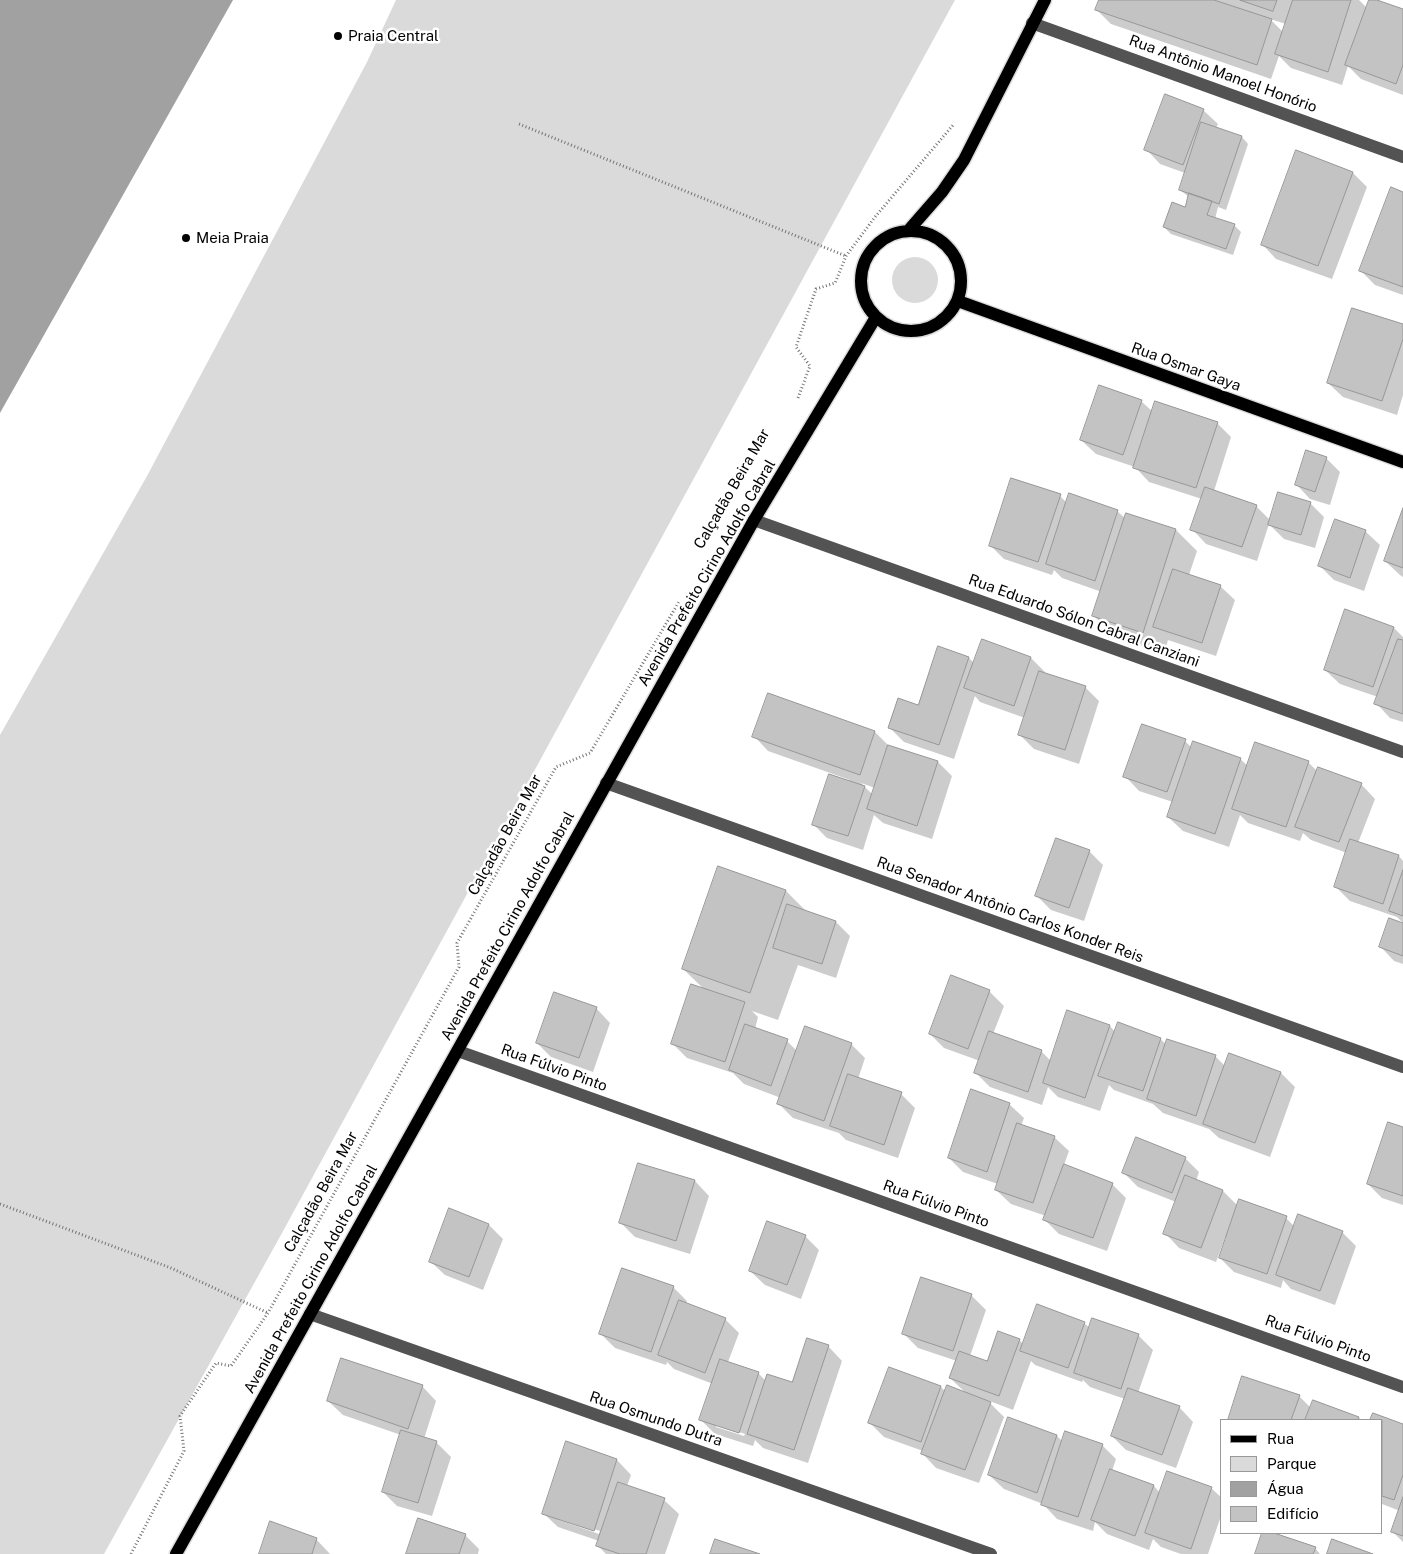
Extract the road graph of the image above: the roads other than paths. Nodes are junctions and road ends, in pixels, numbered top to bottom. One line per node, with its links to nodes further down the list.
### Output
1 (1044, 0): 2 (main road)
2 (1032, 23): 3 (street, Rua Antônio Manoel Honório); 4 (main road)
3 (1403, 157)
4 (908, 231): 5 (main road); 6 (main road)
5 (958, 302): 6 (main road); 7 (main road, Rua Osmar Gaya)
6 (876, 317): 8 (main road, Avenida Prefeito Cirino Adolfo Cabral)
7 (1403, 462)
8 (754, 520): 9 (street, Rua Eduardo Sólon Cabral Canziani); 10 (main road, Avenida Prefeito Cirino Adolfo Cabral)
9 (1403, 752)
10 (606, 783): 11 (main road, Avenida Prefeito Cirino Adolfo Cabral); 12 (street, Rua Senador Antônio Carlos Konder Reis)
11 (458, 1051): 13 (main road, Avenida Prefeito Cirino Adolfo Cabral); 14 (street, Rua Fúlvio Pinto)
12 (1403, 1068)
13 (310, 1314): 15 (main road, Avenida Prefeito Cirino Adolfo Cabral); 16 (street, Rua Osmundo Dutra)
14 (1403, 1387)
15 (176, 1554)
16 (991, 1554)

